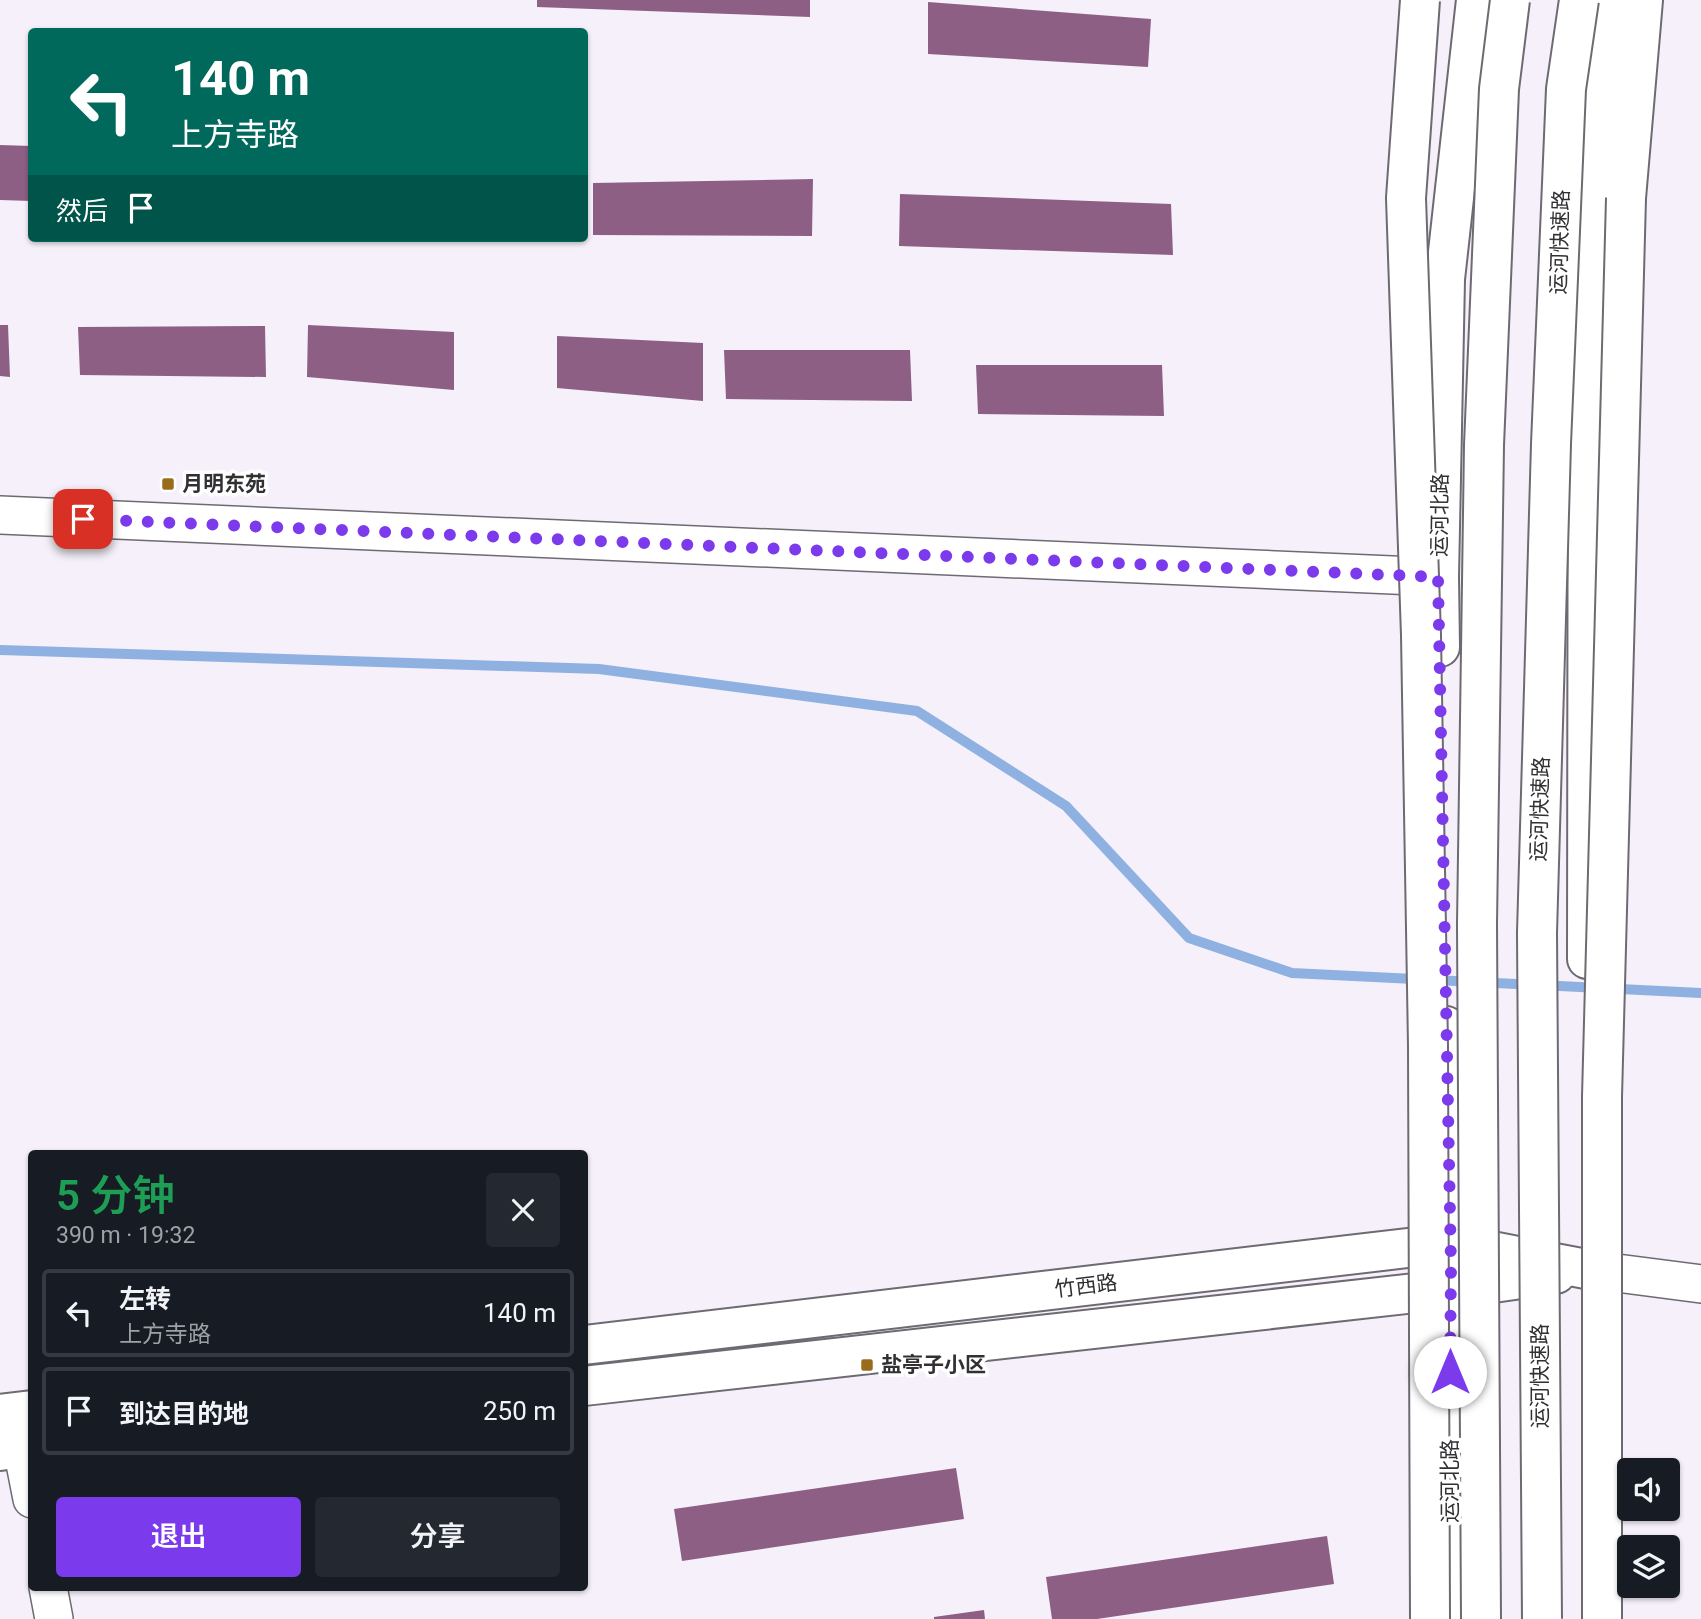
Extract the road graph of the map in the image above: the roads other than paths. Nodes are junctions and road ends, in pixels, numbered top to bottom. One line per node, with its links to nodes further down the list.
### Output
1 (1420, 0): 21 (main road, bridge)
2 (1476, 0): 8 (main road, 运河北路)
3 (1510, 0): 23 (main road, bridge)
4 (1579, 0): 24 (main road, 运河快速路, bridge)
5 (1610, 0): 10 (main road)
6 (1643, 0): 26 (main road, bridge)
7 (0, 515): 8 (street)
8 (1438, 577): 9 (main road, 运河北路)
9 (1450, 1243): 10 (main road, 竹西路); 12 (main road, 运河北路); 13 (main road, 竹西路)
10 (1586, 1269): 11 (street, 竹西路); 12 (main road, 竹西路); 25 (main road)
11 (1701, 1284)
12 (1451, 1289): 14 (main road, 竹西路); 22 (main road, 运河北路)
13 (588, 1345)
14 (588, 1386)
15 (28, 1410): 16 (main road)
16 (0, 1414)
17 (18, 1449): 18 (street)
18 (28, 1485)
19 (49, 1591): 20 (street)
20 (54, 1619)
21 (1430, 1619)
22 (1449, 1619)
23 (1481, 1619)
24 (1542, 1619)
25 (1586, 1619)
26 (1602, 1619)

